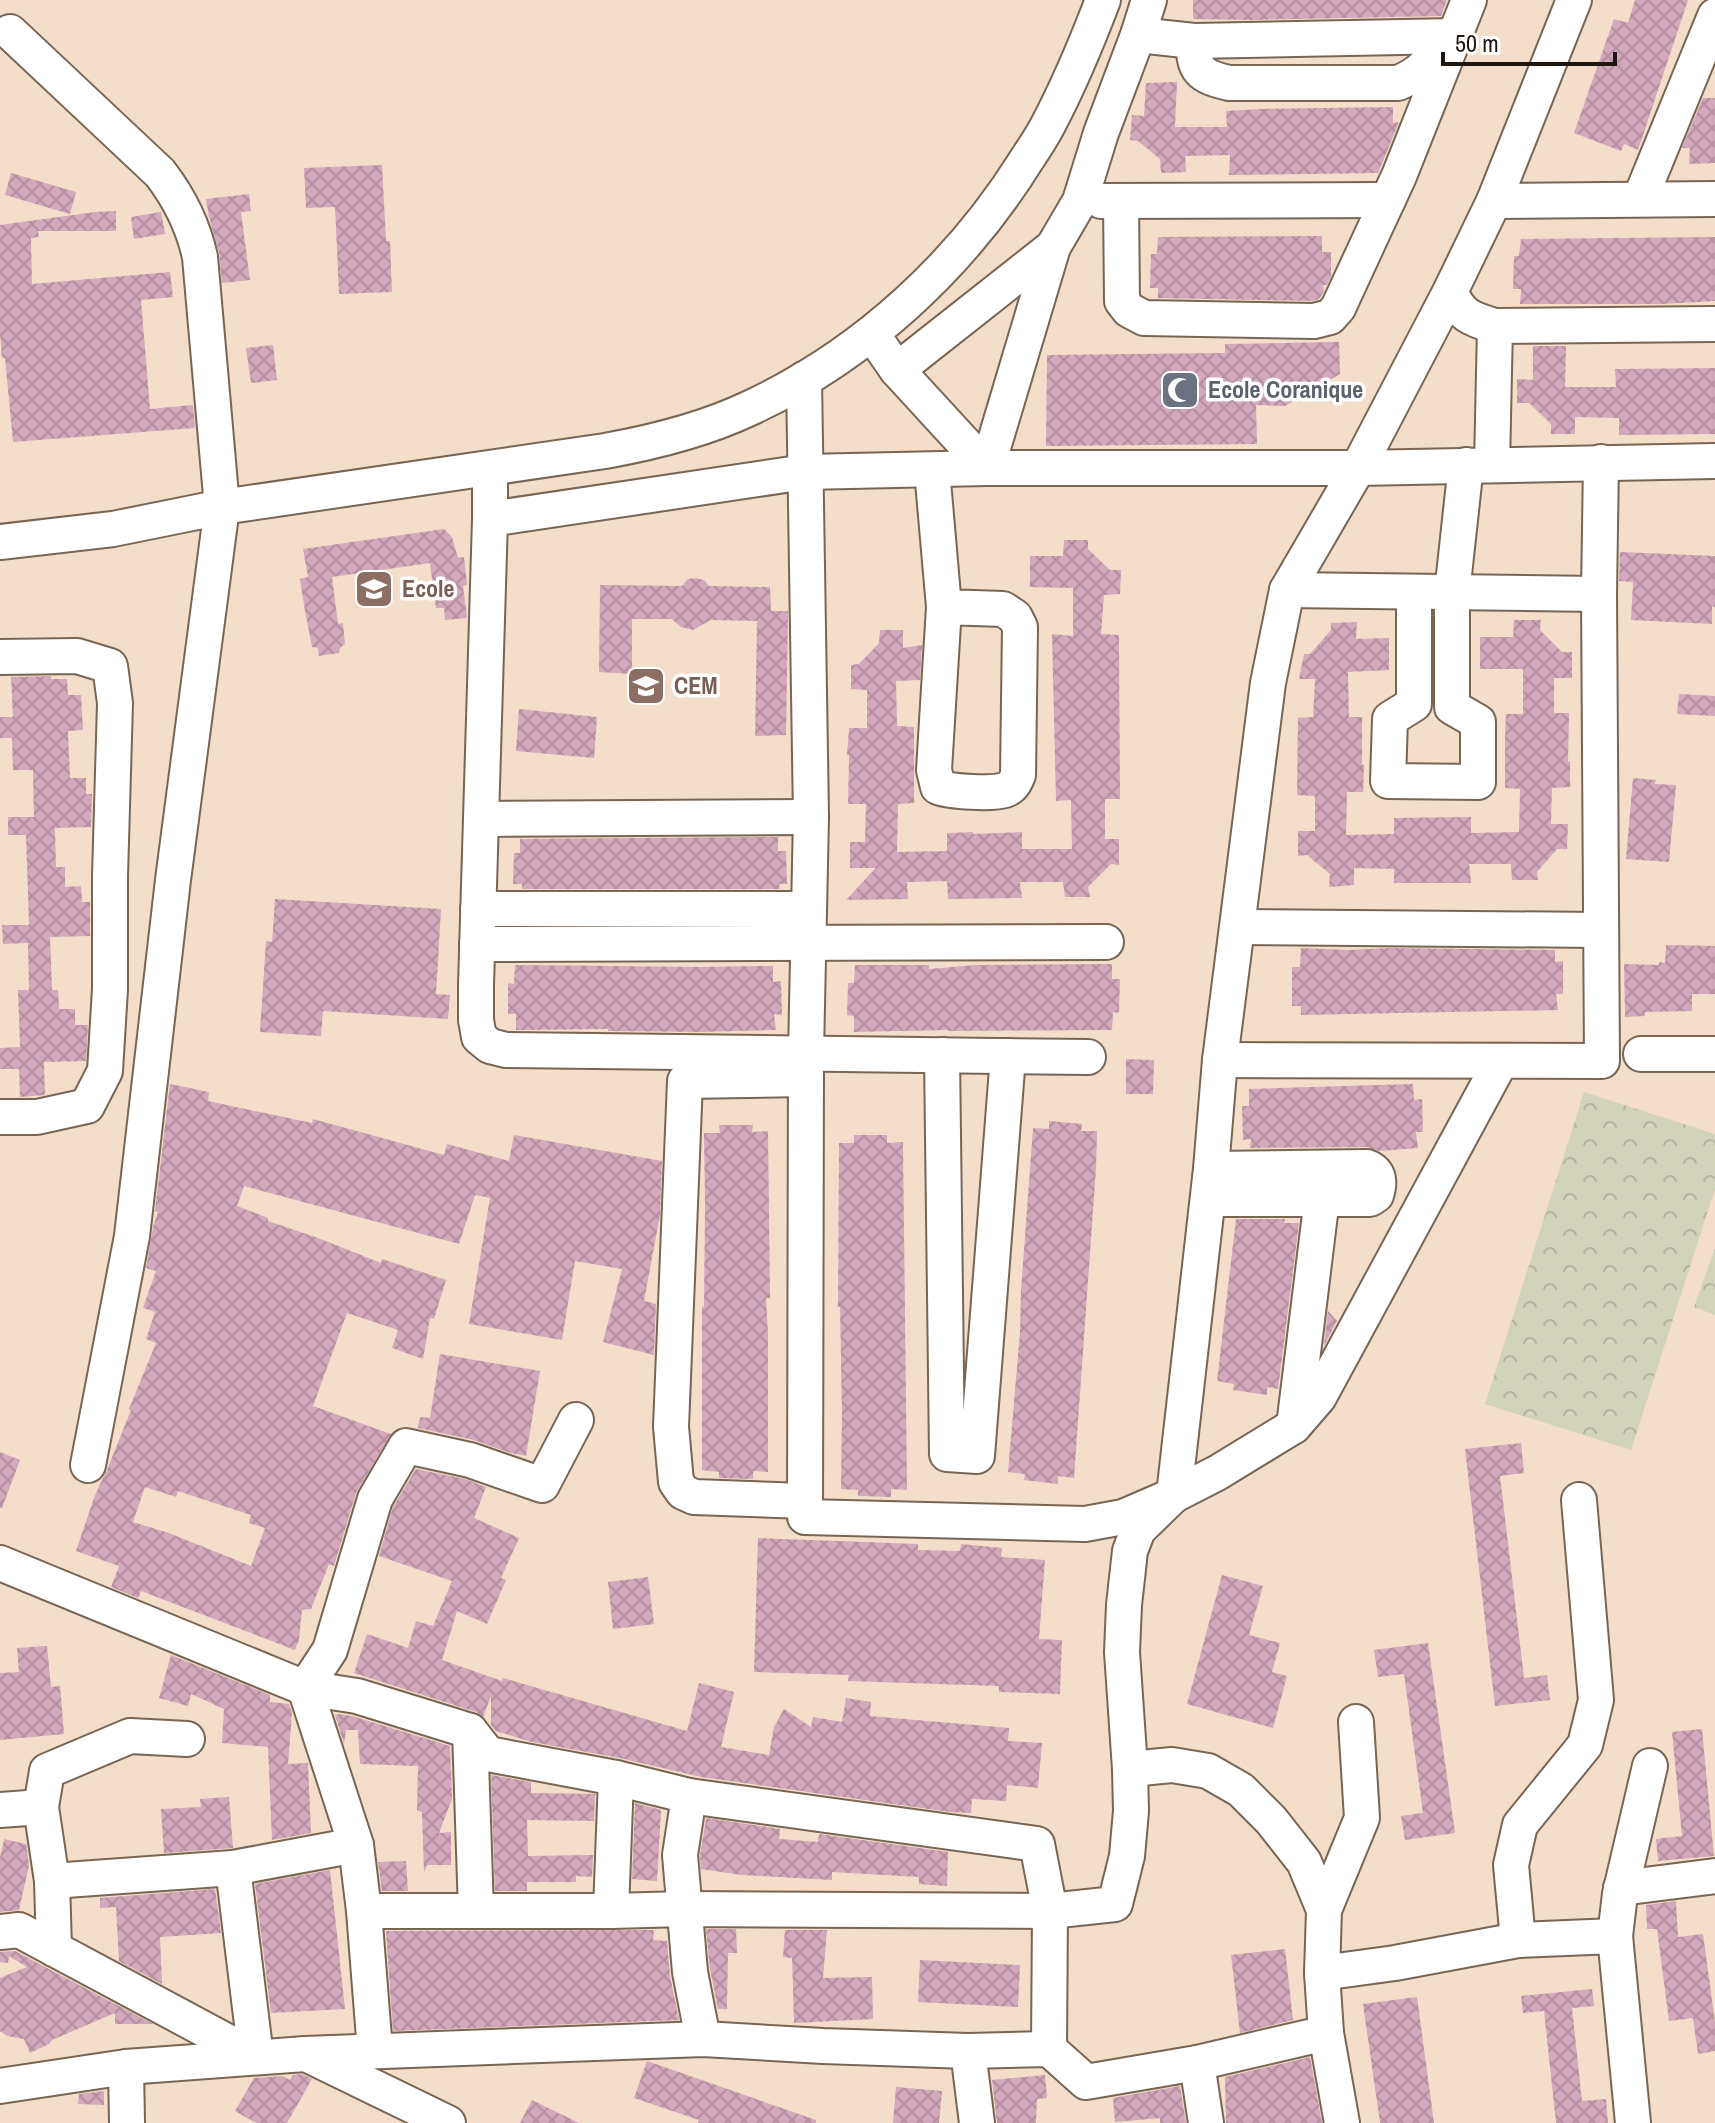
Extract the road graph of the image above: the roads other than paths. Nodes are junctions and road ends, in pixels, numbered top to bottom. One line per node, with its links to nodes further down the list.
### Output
1 (1103, 0): 21 (street)
2 (1149, 0): 7 (street)
3 (1469, 0): 8 (street)
4 (1574, 0): 16 (street)
5 (1715, 16): 10 (street)
6 (10, 32): 32 (street)
7 (1138, 35): 9 (street); 14 (street)
8 (1448, 37): 9 (street); 9 (street); 13 (street)
9 (1194, 41)
10 (1704, 68): 11 (street)
11 (1640, 199): 12 (street); 16 (street)
12 (1715, 199)
13 (1388, 200): 15 (street); 15 (street)
14 (1080, 201): 15 (street); 17 (street)
15 (1121, 201)
16 (1494, 201): 18 (street)
17 (1053, 247): 22 (street); 27 (street)
18 (1450, 292): 20 (street); 28 (street)
19 (1715, 324): 20 (street)
20 (1495, 326): 26 (street)
21 (872, 334): 22 (street); 23 (street)
22 (897, 370): 27 (street)
23 (804, 379): 29 (street); 31 (street)
24 (1715, 461): 25 (street)
25 (1601, 462): 26 (street); 38 (street)
26 (1479, 465): 28 (street); 37 (street)
27 (987, 468): 28 (street); 30 (street)
28 (1358, 468): 35 (street)
29 (490, 469): 32 (street); 33 (street)
30 (932, 470): 31 (street); 39 (street)
31 (805, 472): 33 (street); 41 (street)
32 (222, 507): 34 (street); 63 (street)
33 (490, 519): 42 (street)
34 (0, 542)
35 (1287, 590): 36 (street); 45 (street)
36 (1414, 592): 37 (street); 37 (street)
37 (1452, 593): 38 (street)
38 (1599, 594): 46 (street)
39 (944, 607): 39 (street)
40 (0, 657): 58 (street)
41 (811, 817): 42 (street); 44 (street)
42 (481, 819): 43 (street)
43 (478, 909): 44 (street); 49 (street)
44 (809, 909): 48 (street)
45 (1238, 927): 46 (street); 55 (street)
46 (1601, 930): 56 (street)
47 (1106, 942): 48 (street)
48 (808, 943): 49 (street); 57 (street)
49 (477, 944): 57 (street)
50 (1641, 1054): 51 (street)
51 (1715, 1054)
52 (942, 1055): 53 (street); 53 (street); 57 (street)
53 (1008, 1056): 54 (street)
54 (1088, 1057)
55 (1220, 1060): 56 (street); 59 (street)
56 (1501, 1061): 62 (street)
57 (806, 1066): 66 (street); 66 (street)
58 (0, 1117)
59 (1209, 1184): 60 (street); 60 (street); 64 (street)
60 (1322, 1198): 62 (street)
61 (576, 1420): 68 (street)
62 (1294, 1426): 64 (street)
63 (88, 1465)
64 (1174, 1495): 66 (street); 73 (street)
65 (1579, 1500): 91 (street)
66 (805, 1501)
67 (0, 1563): 68 (street)
68 (305, 1688): 70 (street); 78 (street)
69 (1356, 1722): 84 (street)
70 (470, 1731): 74 (street); 86 (street)
71 (187, 1739): 76 (street)
72 (1650, 1766): 82 (street)
73 (1130, 1769): 84 (street); 88 (street)
74 (616, 1778): 75 (street); 87 (street)
75 (689, 1796): 83 (street); 88 (street)
76 (41, 1807): 77 (street); 81 (street)
77 (0, 1810)
78 (356, 1845): 79 (street); 85 (street)
79 (233, 1868): 81 (street); 100 (street)
80 (1715, 1876): 82 (street)
81 (52, 1881): 92 (street)
82 (1621, 1888): 90 (street)
83 (685, 1909): 87 (street); 88 (street); 95 (street)
84 (1324, 1910): 93 (street)
85 (364, 1911): 86 (street); 97 (street)
86 (476, 1911): 87 (street)
87 (611, 1911)
88 (1050, 1911): 96 (street)
89 (0, 1932): 92 (street)
90 (1615, 1936): 91 (street); 109 (street)
91 (1518, 1940): 93 (street)
92 (54, 1949): 100 (street)
93 (1322, 1973): 94 (street)
94 (1326, 2033): 101 (street); 108 (street)
95 (703, 2039): 97 (street); 98 (street)
96 (1049, 2049): 98 (street); 101 (street)
97 (375, 2051): 99 (street)
98 (968, 2051): 106 (street)
99 (305, 2054): 100 (street); 105 (street)
100 (256, 2057): 102 (street)
101 (1197, 2063): 107 (street)
102 (126, 2067): 103 (street); 104 (street)
103 (0, 2086)
104 (127, 2123)
105 (448, 2123)
106 (977, 2123)
107 (1206, 2123)
108 (1342, 2123)
109 (1633, 2123)

